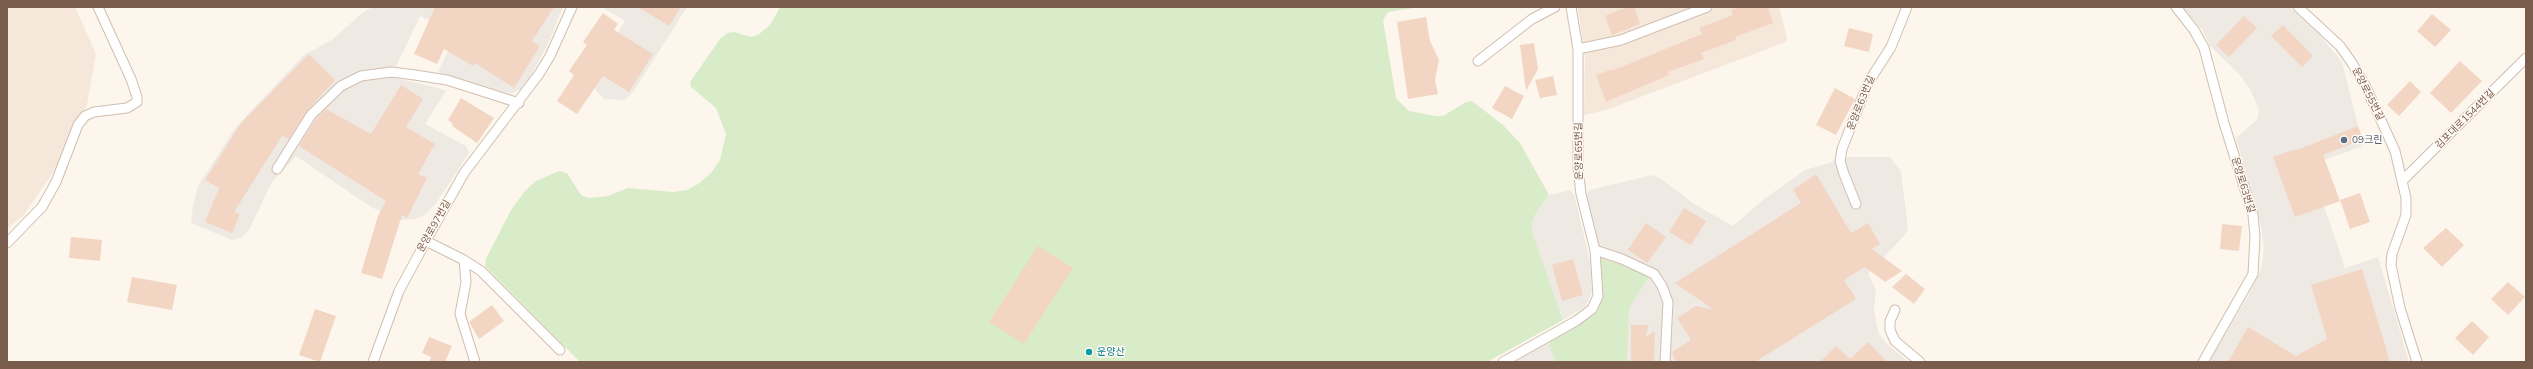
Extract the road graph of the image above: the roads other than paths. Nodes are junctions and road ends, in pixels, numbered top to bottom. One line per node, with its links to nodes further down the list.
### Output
1 (98, 7): 17 (lane)
2 (572, 7): 12 (lane, 운양로97번길)
3 (1555, 7): 11 (lane)
4 (1571, 7): 9 (lane, 운양로65번길)
5 (1707, 7): 9 (lane)
6 (1907, 7): 15 (lane, 운양로63번길)
7 (2176, 7): 27 (lane, 운양로63번길)
8 (2298, 7): 14 (lane, 운양로55번길)
9 (1578, 49): 18 (lane, 운양로65번길)
10 (2526, 58): 14 (lane, 김포대로1544번길)
11 (1478, 61)
12 (519, 103): 13 (lane); 16 (lane, 운양로97번길)
13 (277, 169)
14 (2403, 180): 28 (lane, 운양로55번길)
15 (1856, 204)
16 (426, 241): 19 (lane); 22 (lane, 운양로97번길)
17 (7, 243)
18 (1595, 250): 24 (lane, 운양로65번길); 25 (lane)
19 (464, 260): 21 (lane); 23 (lane)
20 (1895, 310): 26 (lane)
21 (560, 350)
22 (373, 362)
23 (475, 362)
24 (1503, 362)
25 (1665, 362)
26 (1920, 362)
27 (2203, 362)
28 (2416, 362)

